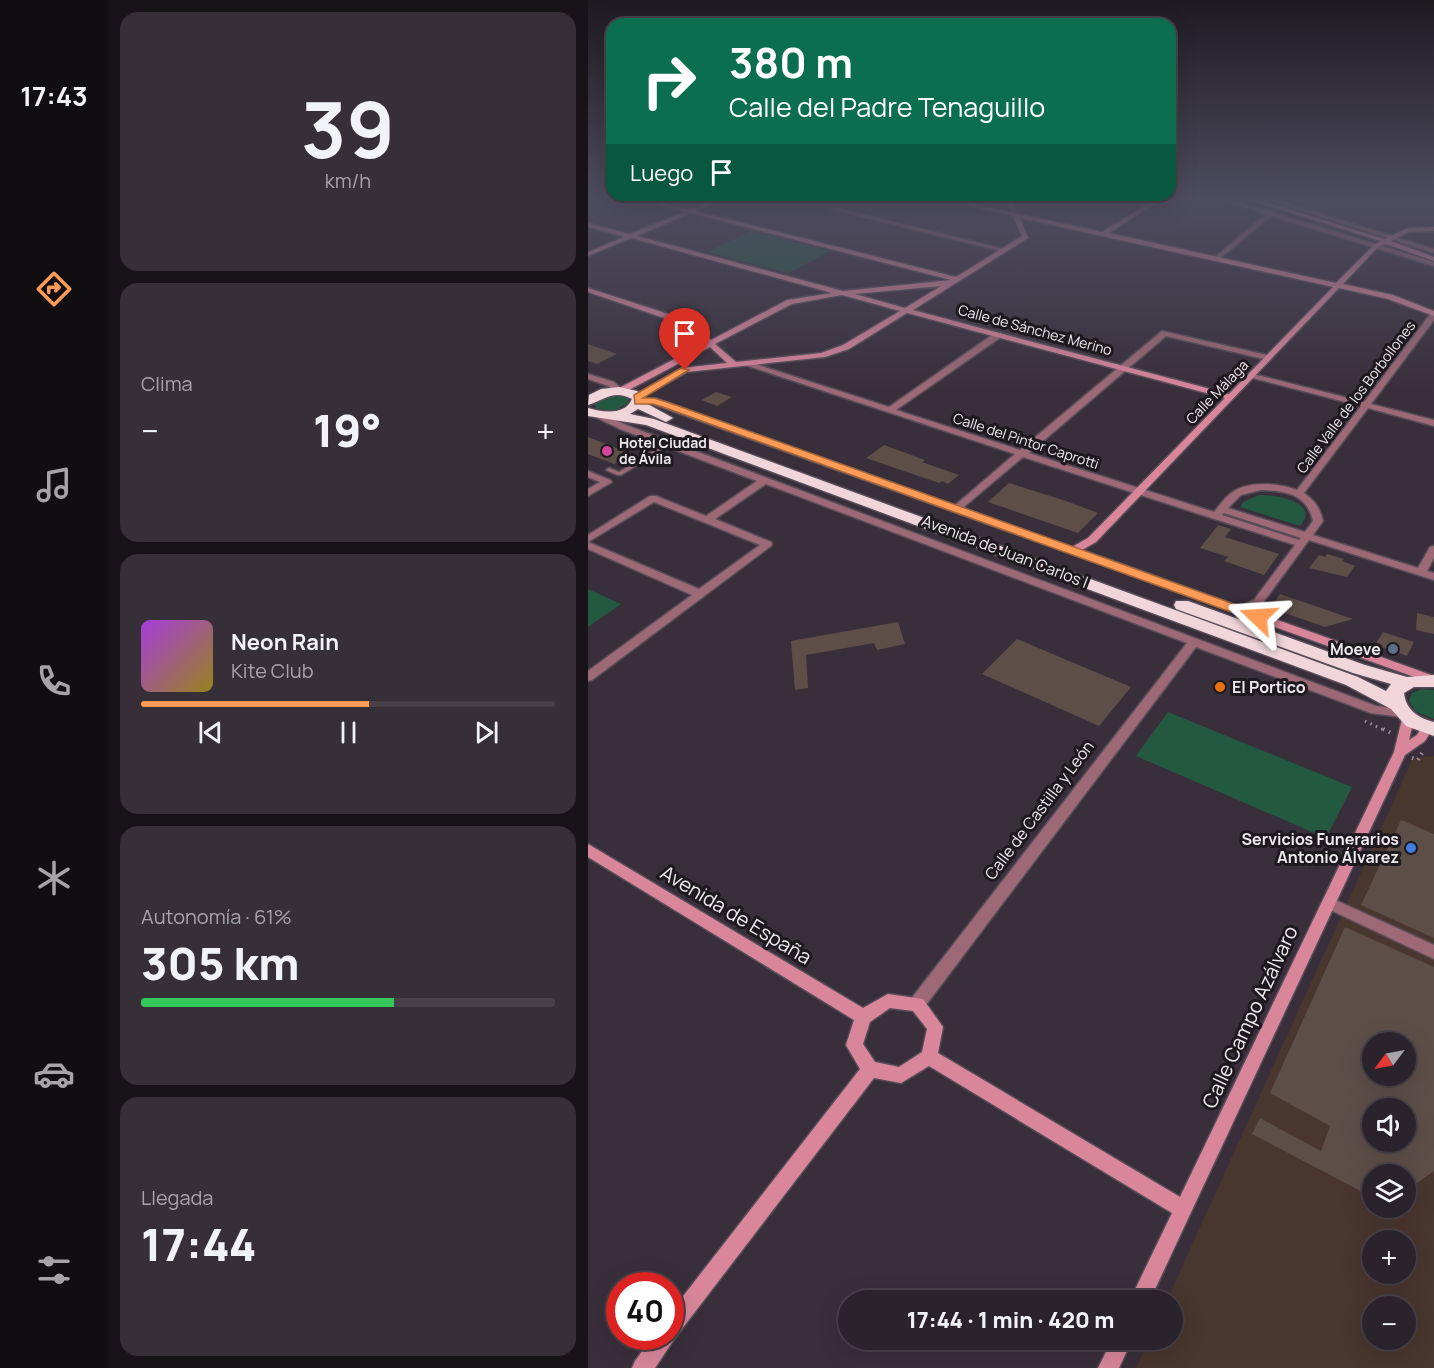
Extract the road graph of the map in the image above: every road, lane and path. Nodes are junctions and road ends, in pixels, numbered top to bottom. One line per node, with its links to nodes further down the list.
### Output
1 (734, 264): 9 (street, Calle de Sánchez Merino)
2 (890, 264): 6 (street)
3 (983, 264): 6 (street)
4 (1238, 264): 7 (street)
5 (1359, 264): 7 (street, Calle Málaga)
6 (955, 281): 9 (street); 10 (street)
7 (1338, 286): 11 (street); 14 (street, Calle Málaga)
8 (588, 290): 13 (street)
9 (843, 293): 10 (street, Calle de Sánchez Merino); 13 (street)
10 (906, 310): 12 (street, Calle de Sánchez Merino); 15 (street)
11 (1434, 315): 25 (street, Calle Valle de los Borbollones)
12 (999, 335): 17 (street, Calle de Sánchez Merino); 26 (street)
13 (709, 345): 16 (street); 21 (street)
14 (1268, 358): 17 (street); 18 (street, Calle Málaga)
15 (743, 363): 16 (street); 26 (street, Calle del Pintor Caprotti)
16 (733, 364): 24 (street)
17 (1123, 368): 22 (street, Calle de Sánchez Merino); 30 (street)
18 (1252, 375): 22 (street, Calle Málaga); 25 (street)
19 (588, 376): 21 (street)
20 (588, 387): 21 (highway)
21 (616, 391): 23 (highway); 24 (highway)
22 (1231, 397): 34 (street, Calle Málaga)
23 (588, 401)
24 (638, 401): 27 (highway); 37 (street, Avenida de Juan Carlos I); 54 (highway, Avenida de Juan Carlos I)
25 (1366, 405): 28 (street); 36 (street, Calle Valle de los Borbollones)
26 (890, 411): 30 (street, Calle del Pintor Caprotti)
27 (597, 415): 29 (street, Avenida de Juan Carlos I); 55 (highway, Avenida de Juan Carlos I)
28 (1434, 423)
29 (668, 444): 31 (lane); 33 (street, Avenida de Juan Carlos I)
30 (1021, 453): 34 (street, Calle del Pintor Caprotti); 37 (street)
31 (609, 470)
32 (588, 474): 35 (street)
33 (765, 480): 39 (street); 51 (street, Avenida de Juan Carlos I)
34 (1139, 492): 38 (street, Calle del Pintor Caprotti); 44 (street, Calle Málaga)
35 (588, 493)
36 (1299, 494): 38 (street); 41 (street)
37 (956, 509): 44 (street, Avenida de Juan Carlos I)
38 (1219, 513): 41 (street, Calle del Pintor Caprotti)
39 (707, 520): 40 (street); 47 (street)
40 (588, 539)
41 (1304, 540): 45 (street, Calle del Pintor Caprotti); 48 (street)
42 (588, 544): 47 (street)
43 (1434, 549): 45 (street)
44 (1073, 550): 49 (street, Avenida de Juan Carlos I)
45 (1421, 573): 46 (street, Calle del Pintor Caprotti)
46 (1434, 577)
47 (700, 594): 52 (street)
48 (1258, 602): 49 (street); 50 (street)
49 (1240, 610): 50 (street, Avenida de Juan Carlos I)
50 (1258, 617): 53 (street, Avenida de Juan Carlos I)
51 (1194, 642): 55 (street, Avenida de Juan Carlos I); 64 (street, Calle de Castilla y León)
52 (588, 677)
53 (1434, 680): 54 (highway, Avenida de Juan Carlos I)
54 (1404, 682): 55 (highway)
55 (1401, 712): 57 (highway); 60 (street, Calle Campo Azálvaro)
56 (1357, 718): 58 (path)
57 (1432, 729): 60 (street, Calle Campo Azálvaro)
58 (1393, 736)
59 (1424, 748): 60 (path)
60 (1400, 752): 62 (street, Calle Campo Azálvaro)
61 (588, 850): 65 (street, Avenida de España)
62 (1329, 903): 63 (street); 68 (street, Calle Campo Azálvaro)
63 (1434, 952)
64 (917, 1004): 65 (street); 66 (street)
65 (863, 1017): 67 (street)
66 (929, 1057): 67 (street); 68 (street)
67 (870, 1069): 70 (street)
68 (1183, 1209): 69 (street, Calle Campo Azálvaro)
69 (1145, 1290)
70 (684, 1312)
71 (656, 1350): 73 (street)
72 (1117, 1350): 74 (street)
73 (642, 1368)
74 (1108, 1368)

